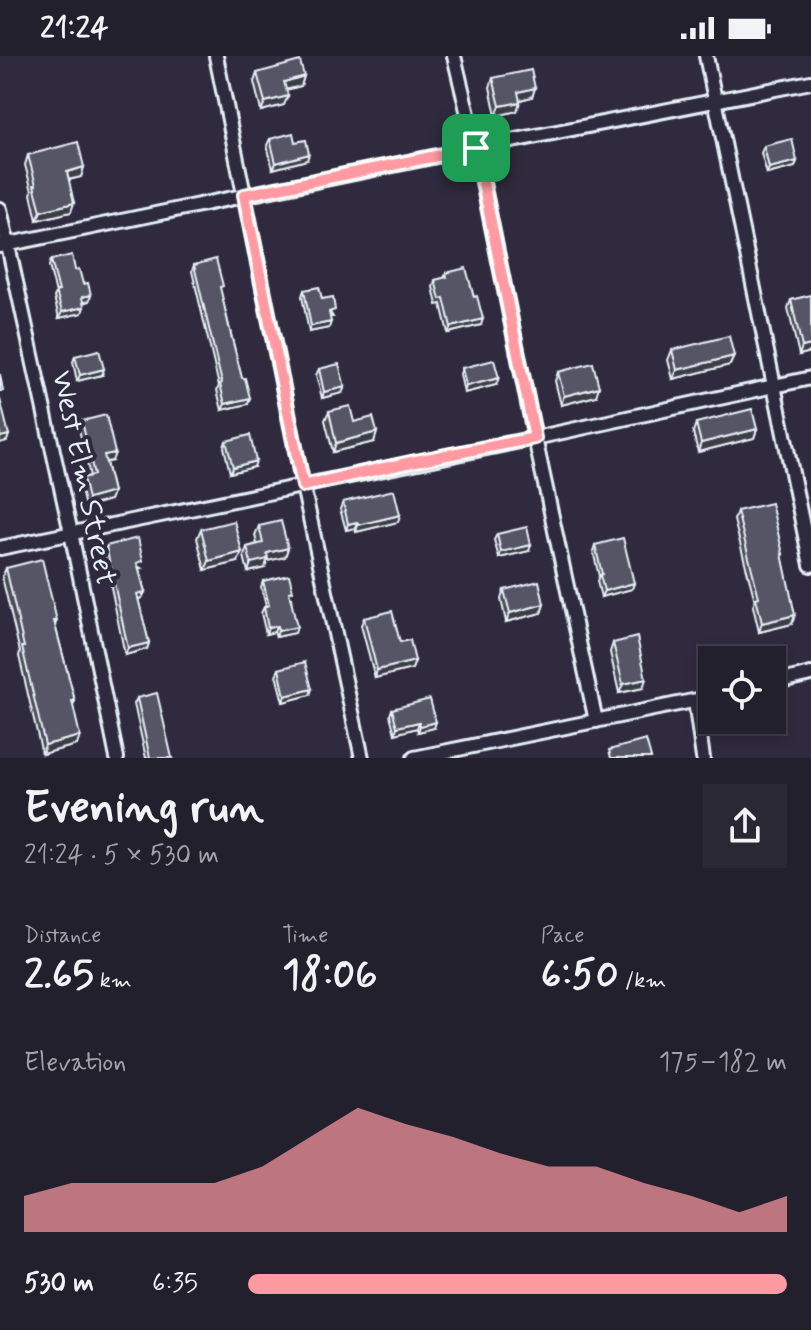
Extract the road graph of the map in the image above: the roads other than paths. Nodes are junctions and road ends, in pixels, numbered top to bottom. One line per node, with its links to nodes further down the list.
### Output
1 (216, 56): 7 (street)
2 (454, 56): 6 (street)
3 (706, 56): 5 (street)
4 (811, 82): 5 (street)
5 (715, 101): 6 (street); 11 (street)
6 (476, 148): 7 (street); 12 (street)
7 (244, 195): 9 (street); 13 (street)
8 (0, 209): 9 (street, West Elm Street)
9 (4, 245): 14 (street, West Elm Street)
10 (811, 378): 11 (street)
11 (774, 386): 12 (street); 16 (street)
12 (535, 438): 13 (street); 21 (street)
13 (303, 486): 14 (street); 23 (street)
14 (71, 533): 15 (street); 22 (street, West Elm Street)
15 (0, 548)
16 (811, 565)
17 (811, 674): 18 (street)
18 (786, 680)
19 (698, 700): 20 (street)
20 (695, 701): 21 (street); 25 (street)
21 (596, 721): 24 (street)
22 (117, 758)
23 (362, 758)
24 (414, 758)
25 (703, 758)

